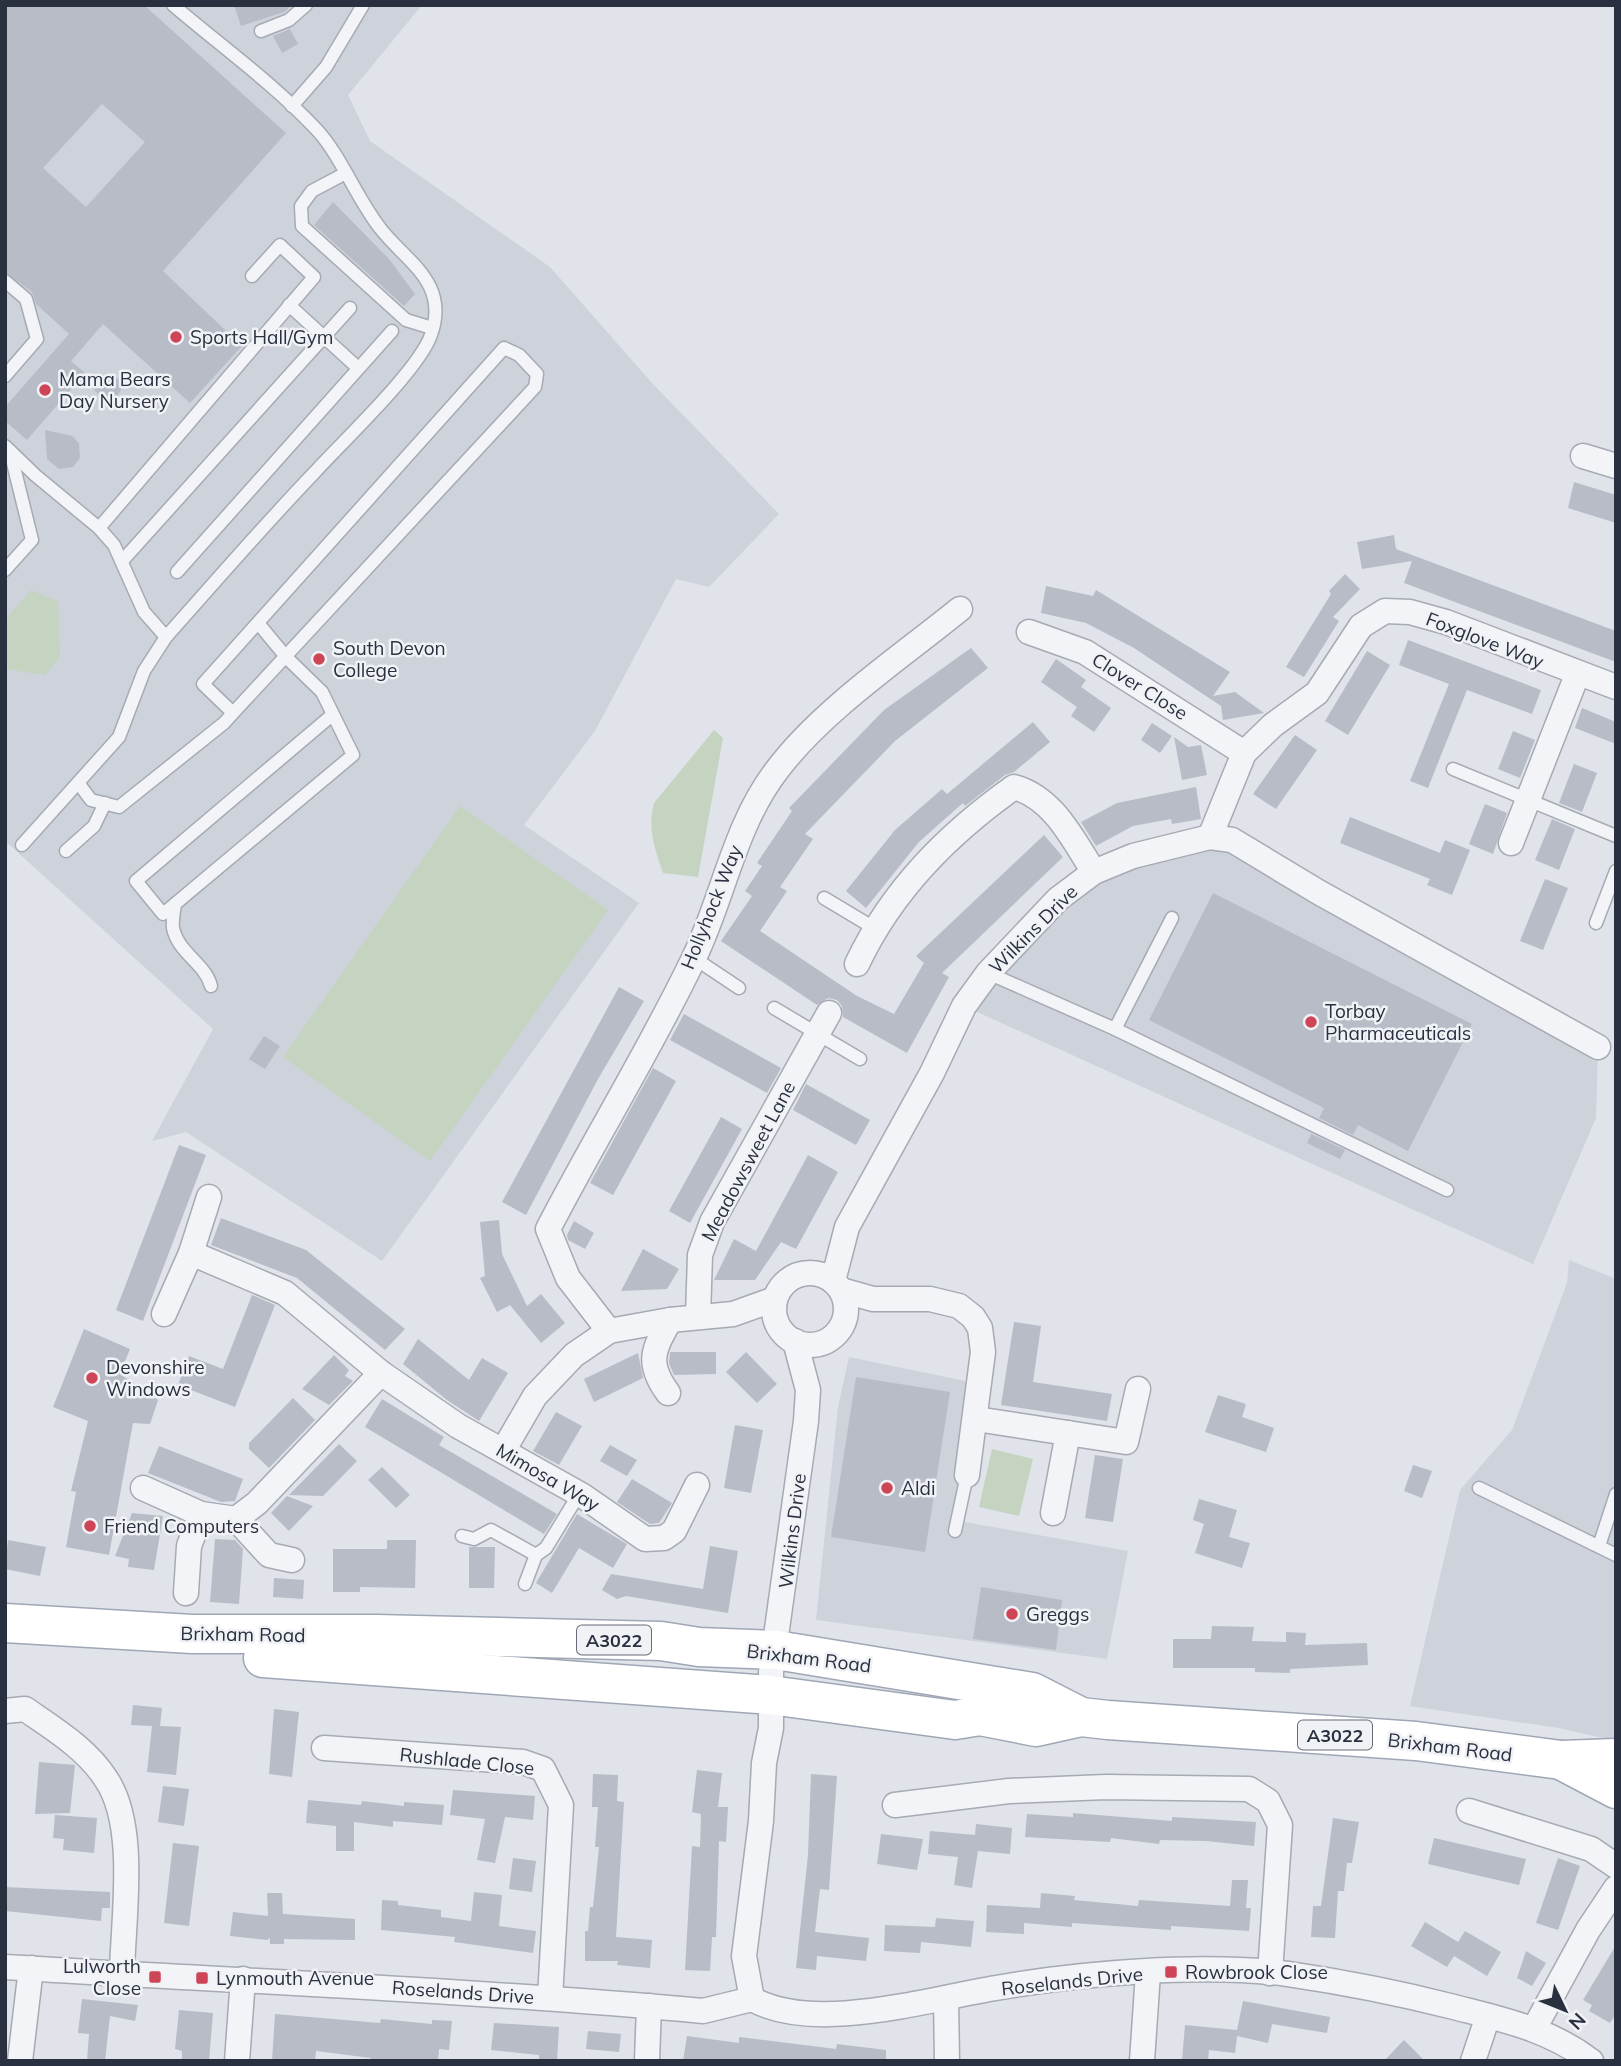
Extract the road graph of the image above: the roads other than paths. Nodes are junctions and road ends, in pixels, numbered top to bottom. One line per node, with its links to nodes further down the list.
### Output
1 (173, 5): 5 (lane)
2 (306, 5): 4 (lane)
3 (363, 5): 5 (lane)
4 (261, 31)
5 (292, 106): 6 (lane)
6 (344, 174): 11 (lane); 11 (lane)
7 (252, 276): 9 (lane)
8 (5, 281): 15 (lane)
9 (289, 305): 13 (lane); 19 (lane)
10 (350, 308): 13 (lane)
11 (432, 328): 26 (lane)
12 (392, 331): 14 (lane)
13 (323, 336): 14 (lane); 20 (lane)
14 (358, 368): 22 (lane)
15 (5, 376)
16 (8, 448): 19 (lane); 21 (lane)
17 (1583, 456): 18 (street)
18 (1616, 466)
19 (99, 528): 20 (lane)
20 (123, 560): 26 (lane)
21 (5, 570)
22 (177, 572)
23 (960, 609): 49 (street, Hollyhock Way)
24 (258, 623): 27 (lane); 27 (lane); 30 (lane)
25 (1029, 632): 32 (street, Clover Close)
26 (166, 637): 34 (lane)
27 (287, 658): 30 (lane); 31 (lane)
28 (1577, 675): 29 (street, Foxglove Way); 32 (street, Foxglove Way); 35 (street)
29 (1616, 687)
30 (233, 713): 36 (lane)
31 (331, 716): 45 (lane); 45 (lane)
32 (1244, 753): 37 (street)
33 (1453, 769): 35 (lane)
34 (79, 784): 36 (lane); 40 (lane)
35 (1529, 799): 38 (lane); 39 (street)
36 (105, 803): 41 (lane)
37 (1210, 836): 43 (street, Wilkins Drive); 58 (street)
38 (1616, 836)
39 (1511, 843)
40 (22, 845)
41 (66, 852)
42 (1616, 871): 47 (lane)
43 (1094, 872): 48 (street); 51 (street, Wilkins Drive)
44 (824, 898): 48 (lane)
45 (175, 904): 52 (lane)
46 (1172, 918): 56 (lane)
47 (1596, 923)
48 (874, 928): 50 (street)
49 (694, 958): 53 (lane); 73 (street, Hollyhock Way)
50 (858, 964)
51 (988, 973): 56 (lane); 62 (street, Wilkins Drive)
52 (211, 986)
53 (739, 988)
54 (774, 1008): 57 (lane)
55 (829, 1013): 57 (street, Meadowsweet Lane)
56 (1115, 1029): 60 (lane)
57 (817, 1035): 59 (lane); 70 (street, Meadowsweet Lane)
58 (1598, 1047)
59 (860, 1059)
60 (1447, 1190)
61 (209, 1197): 63 (street)
62 (846, 1227): 64 (street, Wilkins Drive); 65 (street, Wilkins Drive)
63 (191, 1253): 68 (street); 75 (street, Mimosa Way)
64 (802, 1274): 65 (street); 66 (street, Wilkins Drive)
65 (837, 1285): 67 (street); 72 (street, Wilkins Drive)
66 (775, 1299): 69 (street); 74 (street, Wilkins Drive)
67 (873, 1299): 72 (street); 79 (street)
68 (164, 1314)
69 (733, 1314): 70 (street); 74 (street)
70 (698, 1317): 71 (street)
71 (670, 1320): 73 (street); 78 (street)
72 (836, 1330): 74 (street); 77 (street, Wilkins Drive)
73 (609, 1331): 81 (street)
74 (786, 1334): 77 (street, Wilkins Drive)
75 (381, 1373): 81 (street, Mimosa Way); 90 (street)
76 (1138, 1389): 80 (street)
77 (808, 1390): 101 (street, Wilkins Drive)
78 (668, 1393)
79 (976, 1419): 80 (street); 82 (street)
80 (1068, 1433): 88 (street)
81 (502, 1451): 86 (street, Mimosa Way)
82 (967, 1475): 91 (lane)
83 (697, 1485): 86 (street, Mimosa Way)
84 (143, 1488): 89 (street)
85 (1479, 1488): 93 (lane)
86 (579, 1494): 94 (lane)
87 (1616, 1494): 93 (lane)
88 (1053, 1513)
89 (201, 1514): 90 (street); 98 (street)
90 (236, 1518): 96 (street)
91 (955, 1531)
92 (462, 1536): 94 (lane)
93 (1599, 1546): 95 (lane)
94 (536, 1555): 97 (lane)
95 (1616, 1555)
96 (292, 1560)
97 (525, 1584)
98 (186, 1593)
99 (5, 1623): 101 (main road, Brixham Road / A3022)
100 (5, 1647): 101 (main road, Brixham Road)
101 (772, 1673): 103 (main road, Brixham Road / A3022); 103 (main road); 120 (street)
102 (5, 1711): 114 (street)
103 (1081, 1717): 106 (main road, Brixham Road / A3022)
104 (324, 1748): 118 (street, Rushlade Close)
105 (1616, 1758): 106 (main road, Brixham Road / A3022)
106 (1561, 1760): 107 (main road, Brixham Road / A3022)
107 (1616, 1789)
108 (895, 1805): 116 (street)
109 (1469, 1811): 110 (street)
110 (1616, 1866)
111 (1616, 1888): 123 (street)
112 (5, 1967): 113 (street, Roselands Drive)
113 (31, 1968): 114 (street, Roselands Drive); 124 (street)
114 (122, 1973): 117 (street, Roselands Drive)
115 (1148, 1973): 116 (street, Roselands Drive); 119 (street, Roselands Drive); 128 (street)
116 (1270, 1973): 122 (street, Roselands Drive)
117 (243, 1979): 118 (street, Roselands Drive); 125 (street)
118 (550, 1998): 121 (street, Roselands Drive)
119 (946, 1998): 120 (street, Roselands Drive); 127 (street)
120 (752, 1999): 121 (street, Roselands Drive)
121 (649, 2006): 126 (street)
122 (1488, 2015): 123 (street, Roselands Drive); 129 (street)
123 (1535, 2027): 130 (street, Roselands Drive)
124 (20, 2061)
125 (237, 2061)
126 (647, 2061)
127 (947, 2061)
128 (1142, 2061)
129 (1473, 2061)
130 (1591, 2061)

